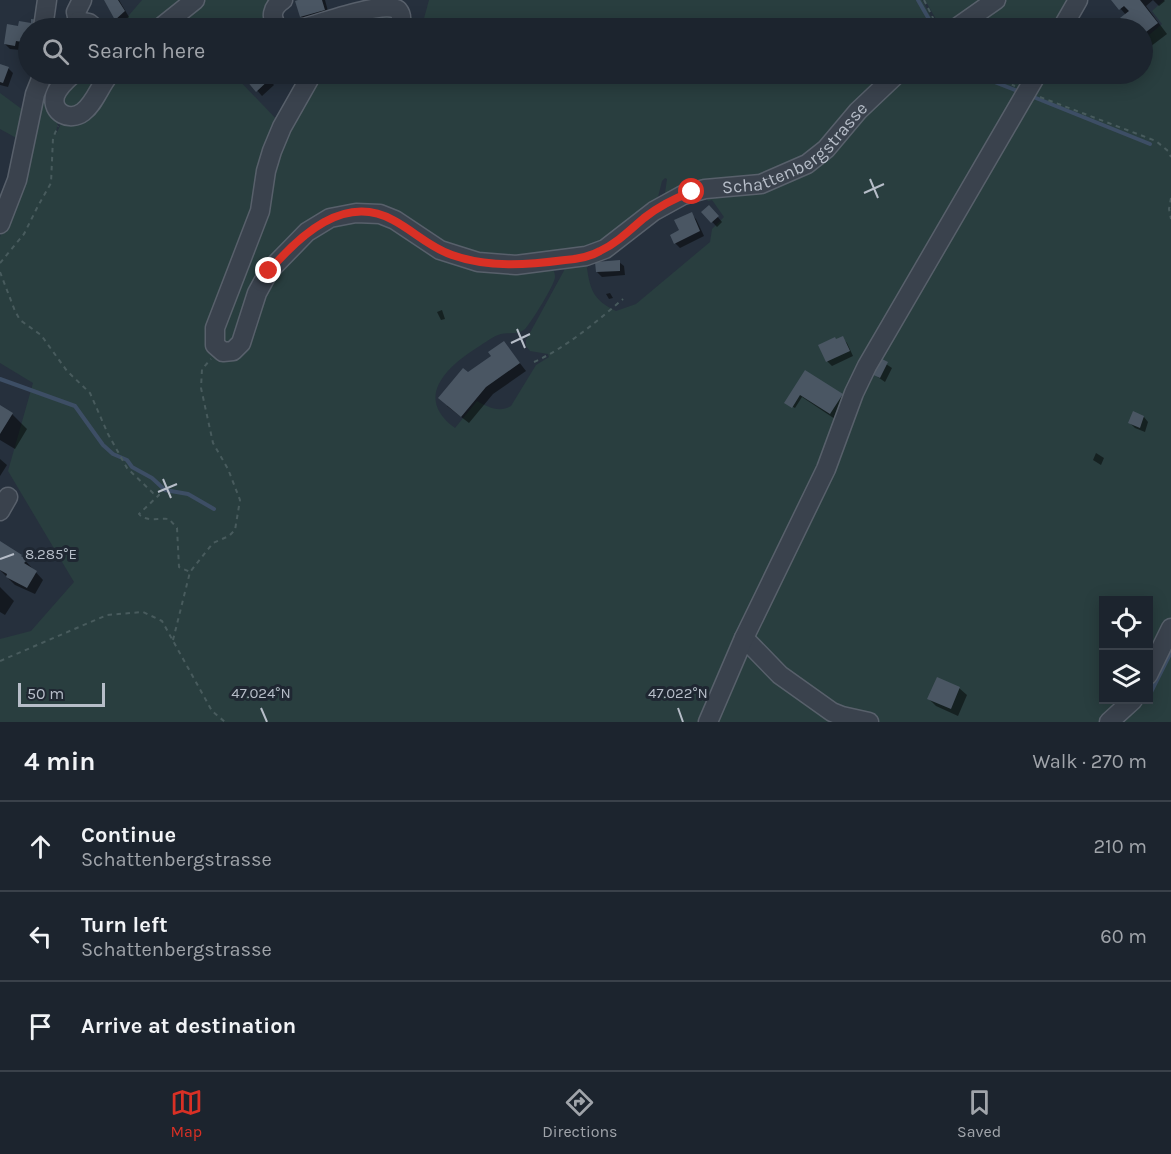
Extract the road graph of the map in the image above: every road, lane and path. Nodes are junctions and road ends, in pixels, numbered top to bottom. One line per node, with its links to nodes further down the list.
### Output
1 (46, 0): 8 (street)
2 (82, 0): 9 (street)
3 (195, 0): 10 (street)
4 (284, 0): 11 (street)
5 (924, 0): 14 (path)
6 (996, 0): 15 (street)
7 (1078, 0): 16 (street)
8 (44, 18)
9 (75, 18)
10 (172, 18)
11 (273, 18)
12 (330, 18): 13 (street)
13 (401, 18)
14 (933, 18)
15 (970, 18)
16 (1068, 18)
17 (28, 84): 26 (street)
18 (40, 84): 26 (street)
19 (63, 84): 27 (street)
20 (103, 84): 27 (street)
21 (306, 84): 35 (street)
22 (886, 84): 35 (street, Schattenbergstrasse)
23 (1009, 84): 25 (path)
24 (1030, 84): 25 (street)
25 (1026, 92): 28 (path); 39 (street)
26 (36, 94): 31 (street)
27 (63, 115): 32 (path)
28 (1171, 157)
29 (1171, 198): 30 (path)
30 (1171, 219)
31 (0, 224)
32 (0, 263)
33 (0, 272): 37 (path)
34 (623, 299): 36 (path)
35 (219, 350): 37 (path)
36 (534, 362)
37 (190, 572): 40 (path)
38 (1171, 628): 42 (street)
39 (744, 638): 45 (street); 46 (street)
40 (173, 640): 41 (path); 44 (path)
41 (0, 661)
42 (1153, 666)
43 (1128, 704): 47 (street)
44 (225, 722)
45 (708, 722)
46 (869, 722)
47 (1109, 722)

